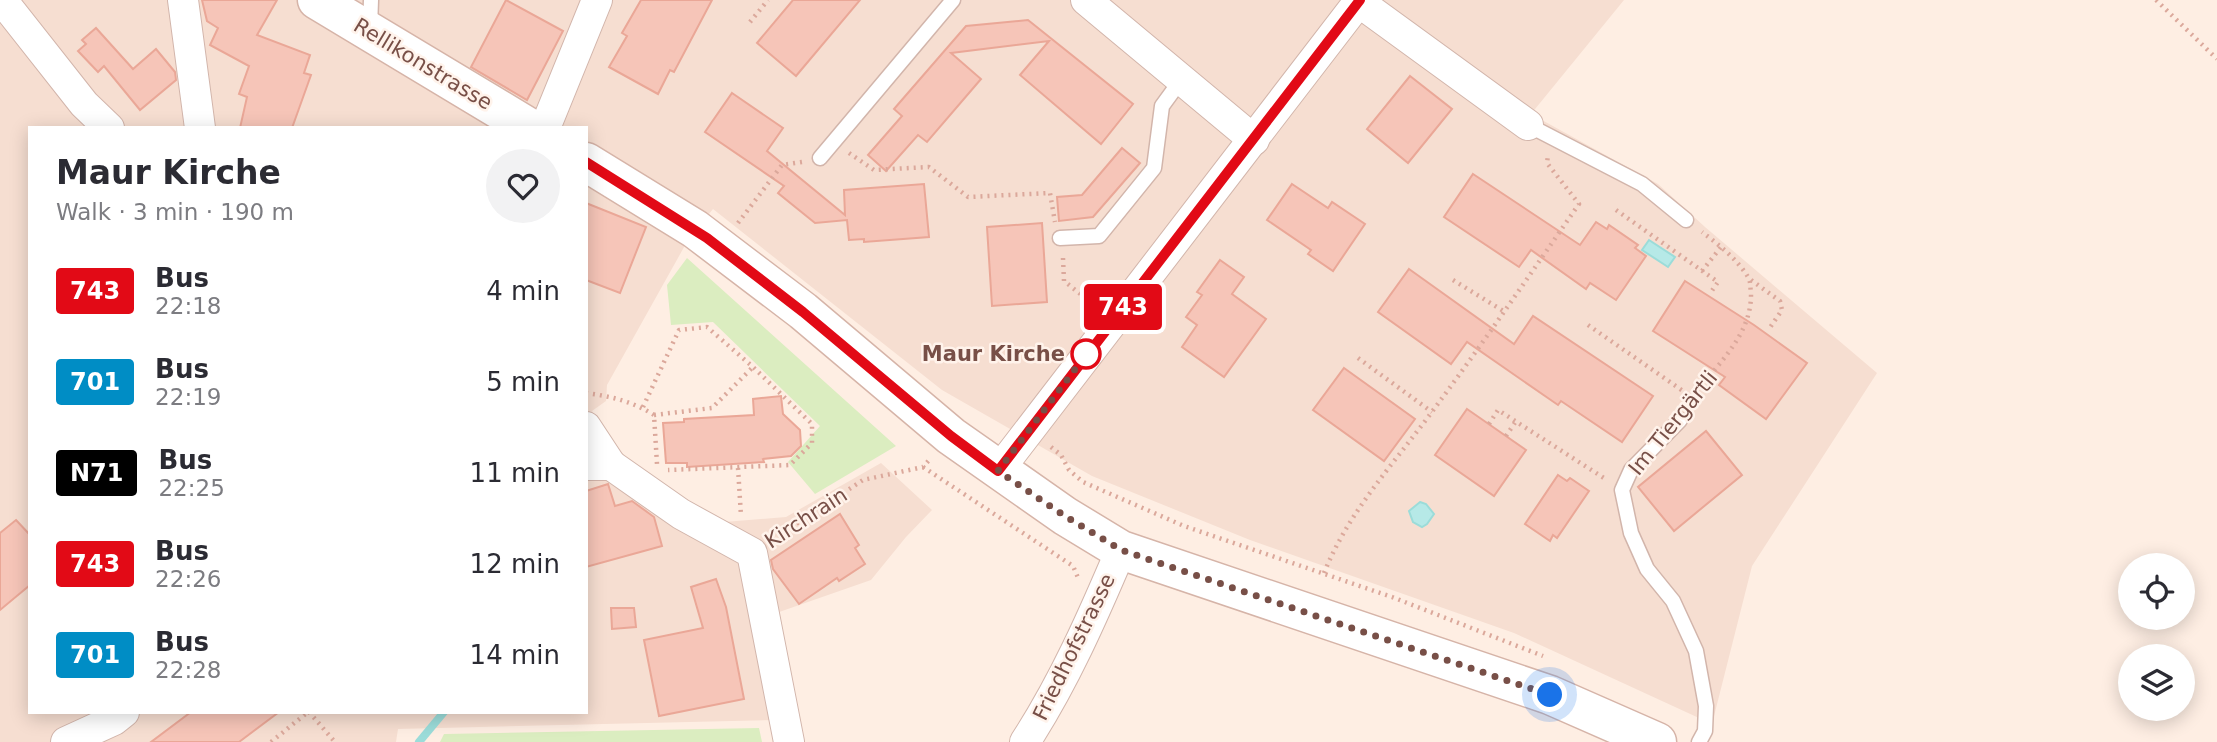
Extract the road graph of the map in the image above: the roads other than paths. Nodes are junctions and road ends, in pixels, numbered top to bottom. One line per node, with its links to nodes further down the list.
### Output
1 (2, 0): 10 (street)
2 (183, 0): 11 (street)
3 (317, 0): 8 (street, Rellikonstrasse)
4 (597, 0): 13 (street)
5 (953, 0): 16 (lane)
6 (1086, 0): 9 (street)
7 (1360, 1): 14 (street); 15 (street)
8 (370, 17): 12 (street, Rellikonstrasse)
9 (1181, 80): 15 (street); 19 (lane)
10 (107, 126)
11 (200, 126)
12 (527, 126)
13 (546, 126)
14 (1539, 131): 18 (lane)
15 (1254, 140): 23 (street)
16 (820, 158)
17 (588, 163): 23 (street)
18 (1686, 220)
19 (1060, 238)
20 (1680, 420): 30 (lane, Im Tiergärtli)
21 (588, 433): 22 (street)
22 (598, 465): 27 (street, Kirchrain)
23 (998, 471): 24 (street)
24 (1121, 550): 28 (street, Friedhofstrasse); 29 (street)
25 (122, 714): 26 (street)
26 (66, 742)
27 (789, 742)
28 (1025, 742)
29 (1657, 742)
30 (1699, 742)

